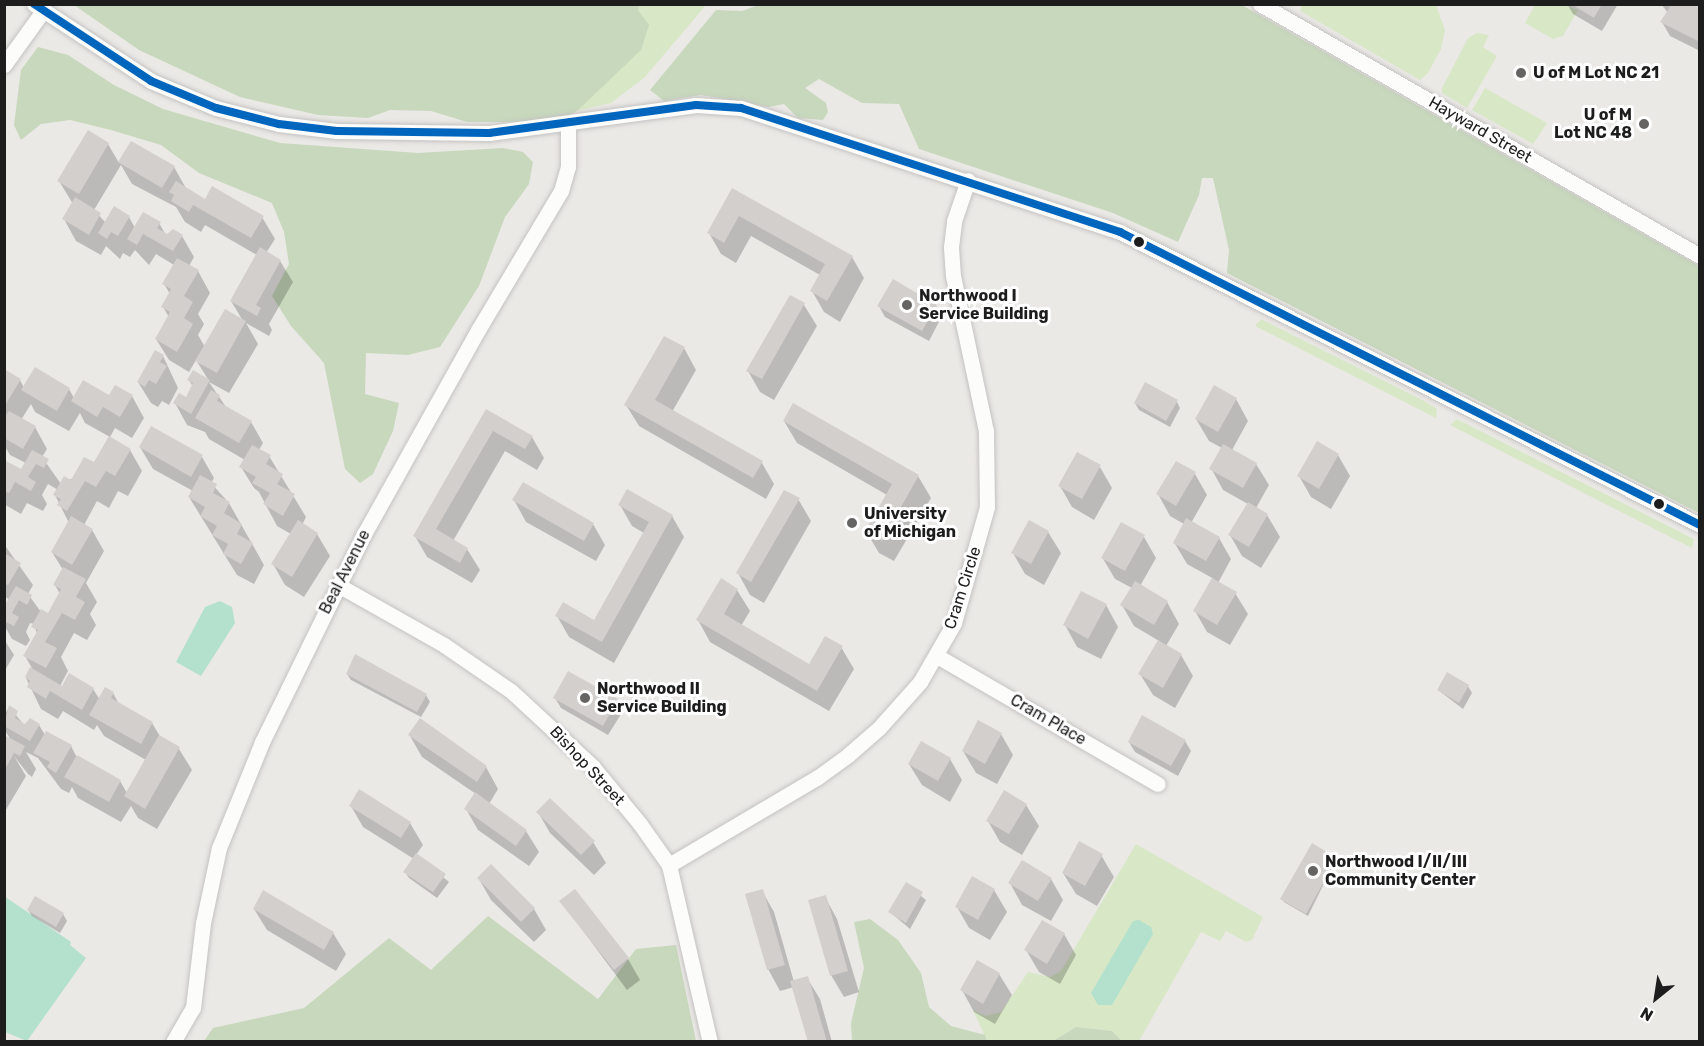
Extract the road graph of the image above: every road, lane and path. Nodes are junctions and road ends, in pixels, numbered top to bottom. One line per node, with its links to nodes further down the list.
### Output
1 (1260, 4): 6 (street, Hayward Street)
2 (39, 8): 3 (street); 4 (street)
3 (4, 64)
4 (568, 125): 5 (street); 8 (street, Beal Avenue)
5 (968, 180): 7 (street); 9 (street, Cram Circle)
6 (1700, 256)
7 (1700, 525)
8 (338, 585): 11 (street, Bishop Street); 12 (street, Beal Avenue)
9 (937, 657): 10 (street, Cram Place); 11 (street, Cram Circle)
10 (1158, 784)
11 (669, 865): 13 (street, Bishop Street)
12 (173, 1041)
13 (710, 1041)

